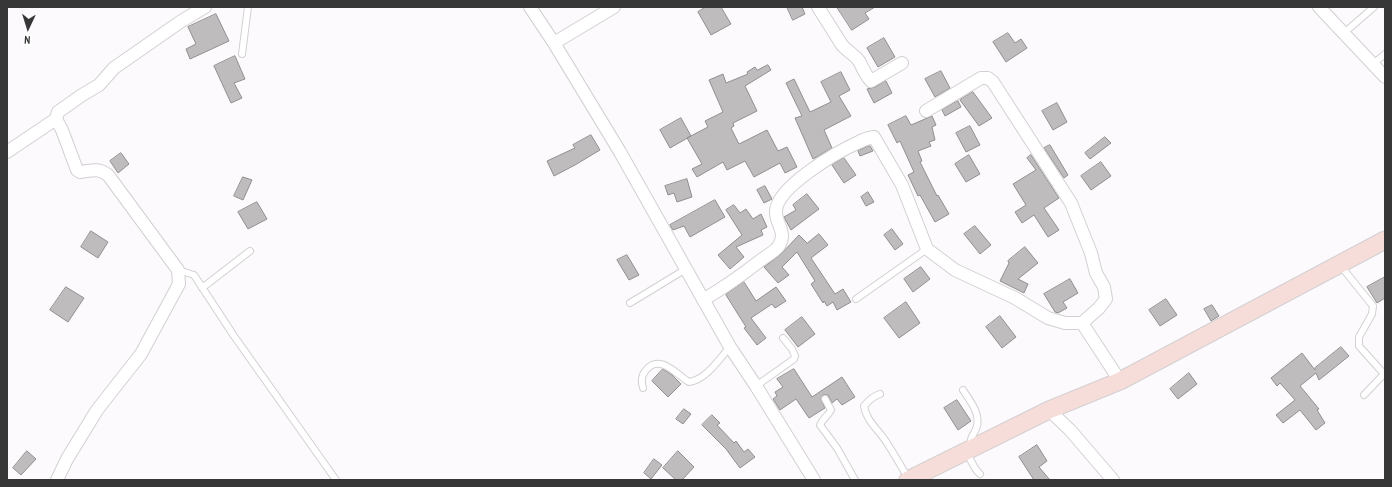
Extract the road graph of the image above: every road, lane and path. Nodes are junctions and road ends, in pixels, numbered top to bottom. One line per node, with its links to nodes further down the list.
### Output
1 (205, 7): 16 (street)
2 (248, 7): 10 (lane)
3 (530, 7): 9 (street)
4 (614, 7): 9 (street)
5 (818, 7): 12 (street)
6 (1319, 7): 8 (street)
7 (1374, 7): 8 (lane)
8 (1344, 33): 13 (street)
9 (554, 43): 22 (street)
10 (242, 54)
11 (1385, 54): 13 (lane)
12 (902, 63)
13 (1373, 64): 14 (street)
14 (1385, 77)
15 (926, 111): 28 (street)
16 (56, 119): 17 (street); 23 (street)
17 (7, 152)
18 (1385, 240): 21 (street)
19 (927, 249): 25 (lane); 26 (street); 28 (street)
20 (250, 251): 24 (lane)
21 (1338, 264): 31 (street); 36 (lane)
22 (686, 269): 26 (street); 27 (lane)
23 (178, 270): 24 (lane); 41 (street)
24 (202, 288): 42 (lane)
25 (856, 299)
26 (703, 300): 30 (street)
27 (630, 303)
28 (1082, 323): 31 (street)
29 (783, 338): 32 (lane)
30 (730, 347): 32 (street); 33 (lane)
31 (1120, 381): 38 (street)
32 (756, 386): 43 (street)
33 (643, 388)
34 (962, 390): 39 (lane)
35 (880, 394): 45 (lane)
36 (1364, 395)
37 (825, 399): 44 (lane)
38 (1049, 410): 39 (street); 46 (street)
39 (967, 450): 40 (lane); 45 (street)
40 (980, 474)
41 (57, 480)
42 (336, 480)
43 (814, 480)
44 (855, 480)
45 (908, 480)
46 (1113, 480)

